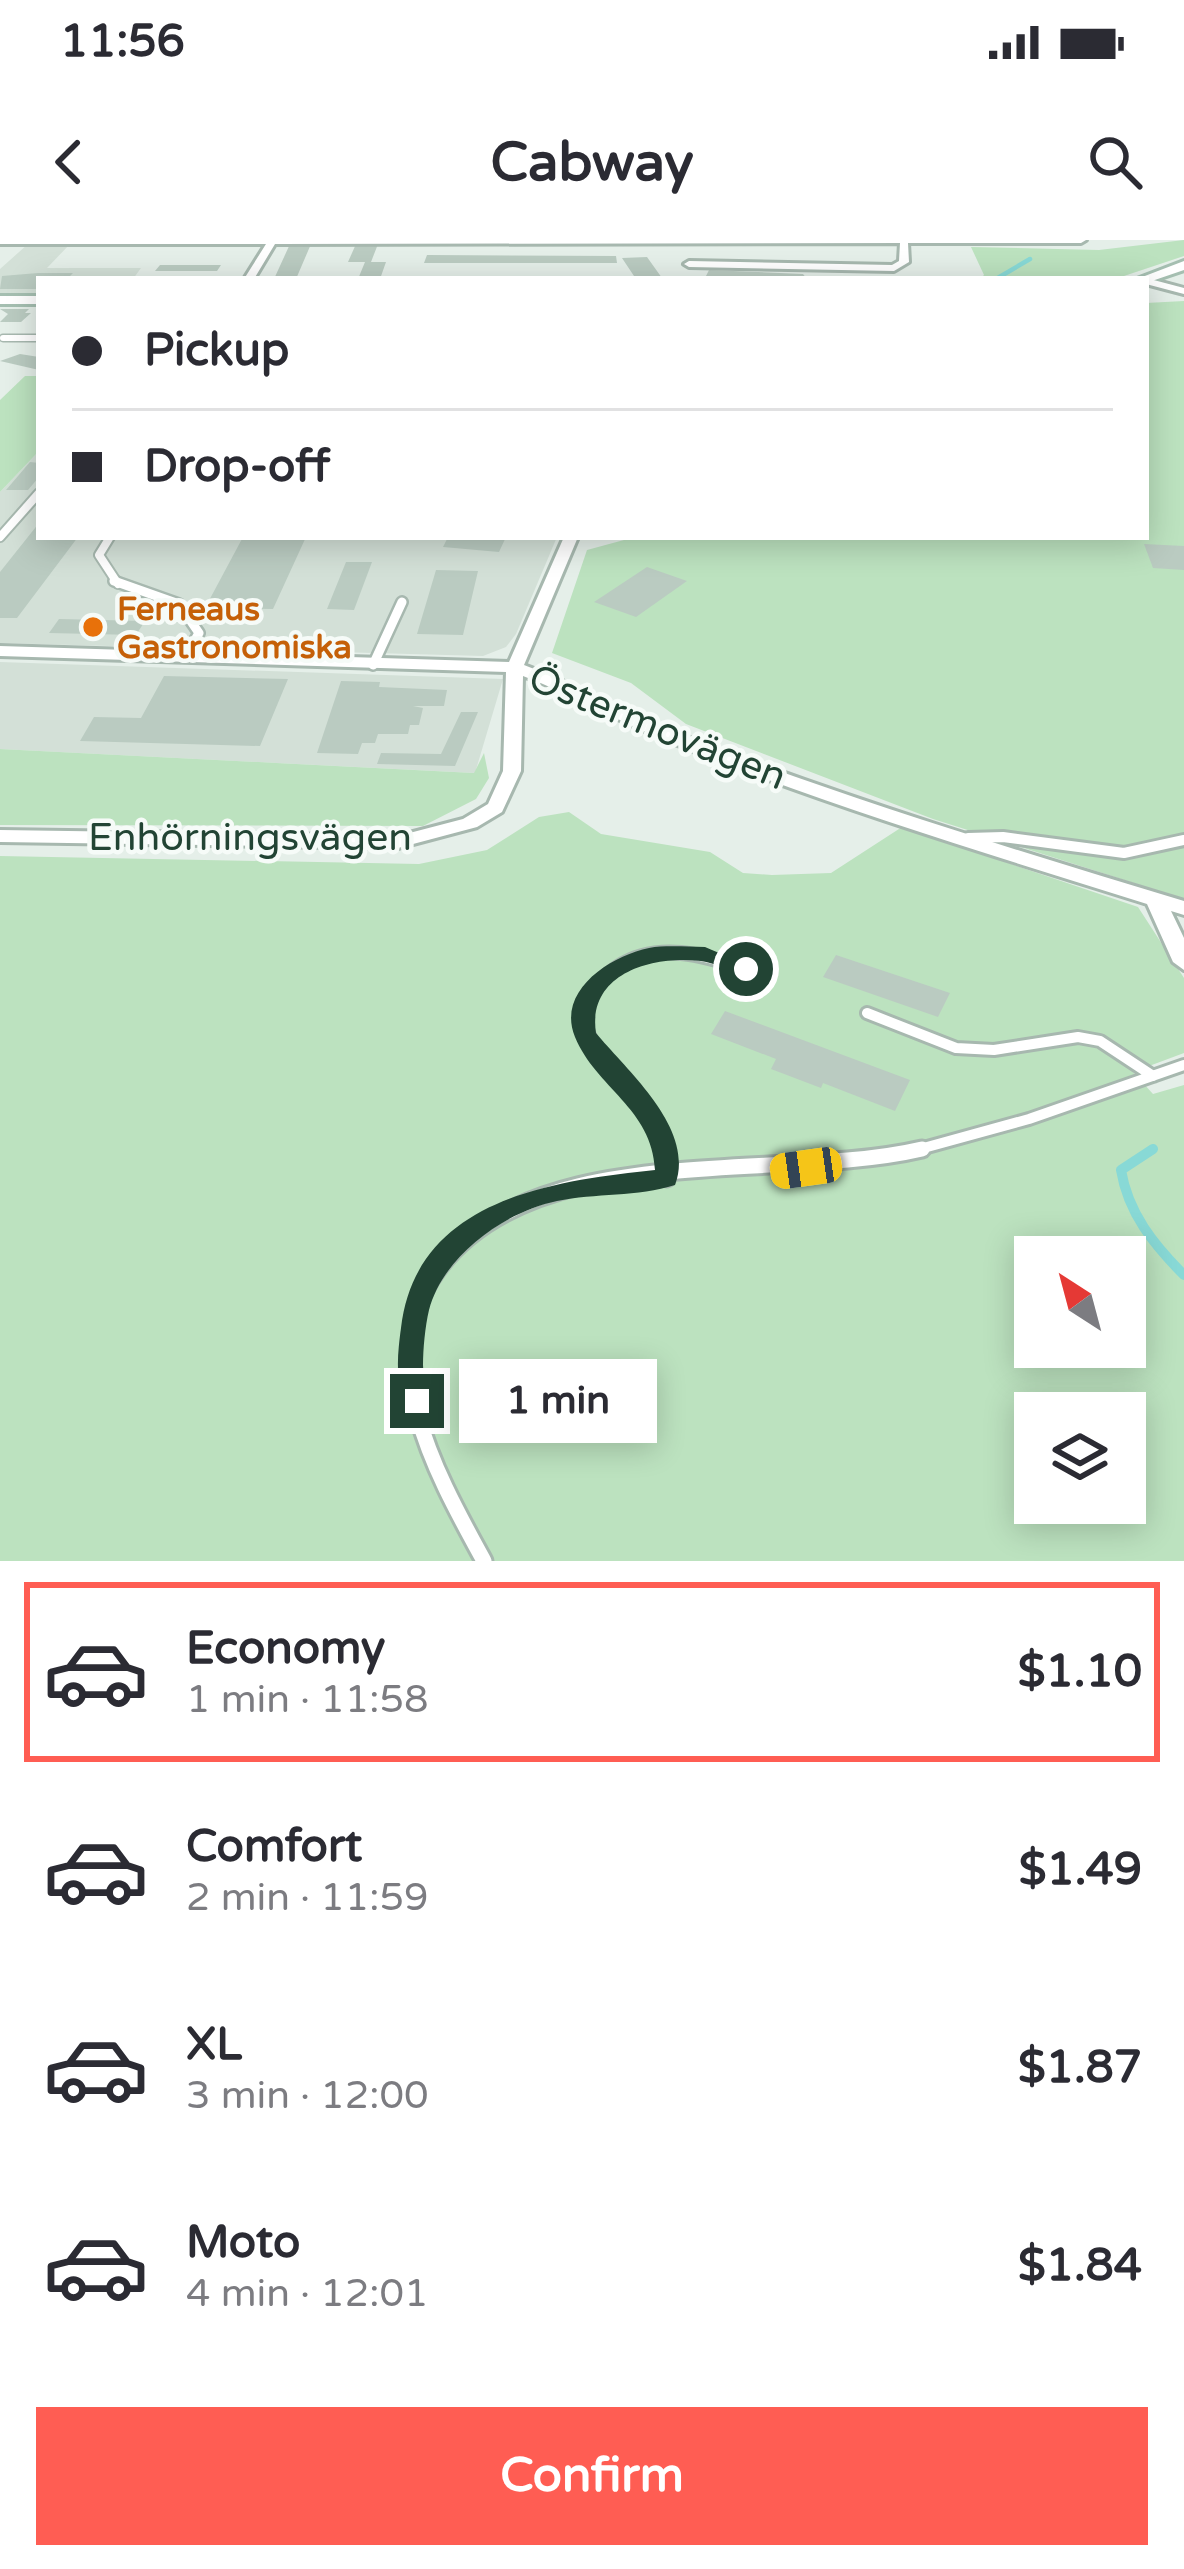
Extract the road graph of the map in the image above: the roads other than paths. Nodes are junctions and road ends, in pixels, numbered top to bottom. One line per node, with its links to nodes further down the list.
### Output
1 (1081, 240): 6 (street)
2 (0, 241): 3 (street)
3 (273, 241): 4 (street); 9 (street)
4 (527, 241): 5 (street)
5 (698, 241): 6 (street); 7 (street)
6 (911, 242): 7 (street)
7 (689, 264): 10 (street)
8 (1184, 265): 11 (street)
9 (251, 276)
10 (684, 276)
11 (1149, 278)
12 (1149, 281): 13 (street)
13 (1184, 291)
14 (0, 300): 15 (street)
15 (36, 300)
16 (3, 338): 17 (lane)
17 (36, 338)
18 (36, 496): 19 (lane)
19 (0, 537)
20 (108, 540): 24 (lane)
21 (570, 540): 26 (street, Enhörningsvägen)
22 (402, 602): 25 (lane)
23 (0, 651): 24 (street, Östermovägen)
24 (185, 657): 25 (street, Östermovägen)
25 (373, 664): 26 (street, Östermovägen)
26 (515, 667): 27 (street, Enhörningsvägen); 28 (street, Östermovägen)
27 (0, 836)
28 (956, 838): 29 (lane); 30 (street, Östermovägen)
29 (1184, 840)
30 (1155, 899): 31 (street, Östermovägen); 32 (street)
31 (1184, 908)
32 (1184, 962)
33 (746, 969): 37 (lane)
34 (867, 1013): 36 (lane)
35 (1184, 1065): 36 (lane)
36 (1153, 1076): 37 (lane)
37 (667, 1178): 38 (lane)
38 (484, 1561)

